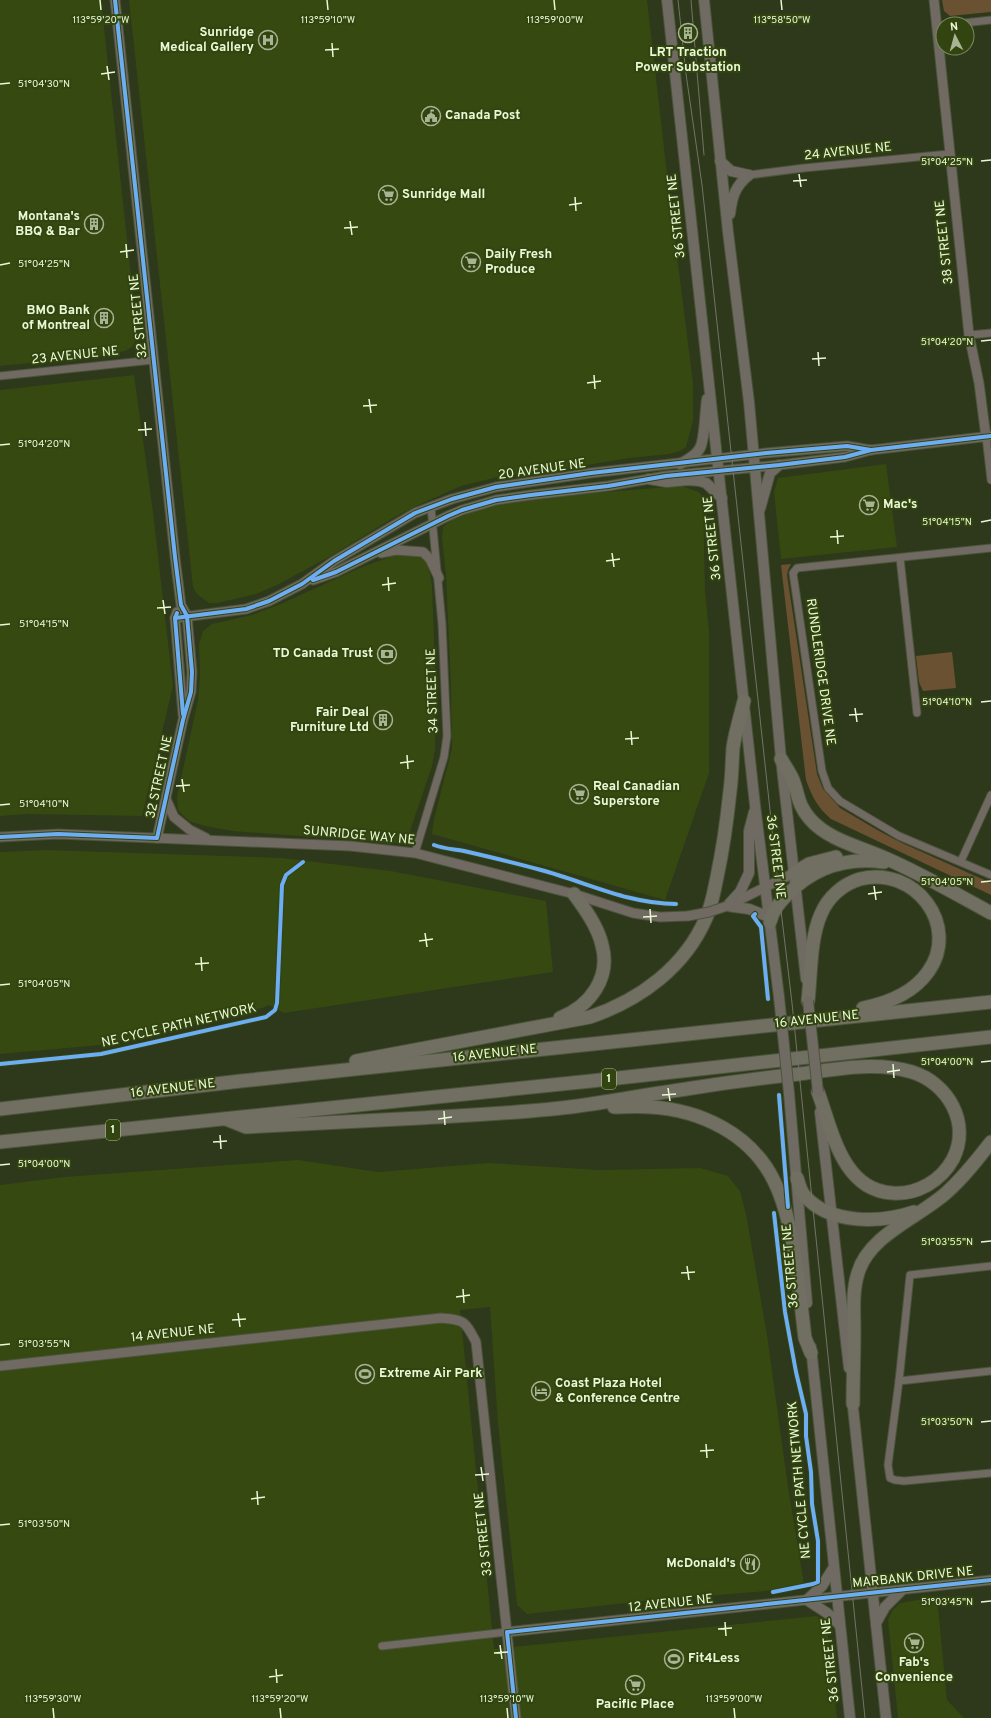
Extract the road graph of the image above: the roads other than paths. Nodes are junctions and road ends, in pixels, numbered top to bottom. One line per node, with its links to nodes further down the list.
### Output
1 (115, 0): 15 (street, 32 STREET NE)
2 (667, 0): 17 (main road, 36 STREET NE)
3 (704, 0): 10 (main road, 36 STREET NE)
4 (934, 0): 5 (street, 38 STREET NE)
5 (938, 16)
6 (991, 20): 7 (street)
7 (975, 22)
8 (942, 56): 9 (street, 38 STREET NE)
9 (949, 154): 11 (street, 24 AVENUE NE); 14 (street, 38 STREET NE)
10 (720, 161): 11 (main road); 12 (main road, 36 STREET NE)
11 (750, 175): 12 (main road)
12 (728, 232): 20 (main road, 36 STREET NE)
13 (991, 333): 14 (street)
14 (969, 335): 18 (street, 38 STREET NE)
15 (153, 360): 16 (street, 23 AVENUE NE); 36 (street, 32 STREET NE)
16 (0, 376)
17 (709, 383): 21 (main road); 22 (main road, 36 STREET NE)
18 (989, 436): 19 (street); 26 (street, 38 STREET NE)
19 (871, 450): 20 (street, 20 AVENUE NE); 23 (street, 20 AVENUE NE)
20 (754, 454): 22 (street, 20 AVENUE NE); 24 (main road, 36 STREET NE)
21 (680, 464): 22 (street, 20 AVENUE NE); 28 (street, 20 AVENUE NE)
22 (718, 464): 24 (street, 20 AVENUE NE); 25 (street, 20 AVENUE NE); 27 (main road, 36 STREET NE)
23 (779, 465): 24 (street, 20 AVENUE NE); 29 (main road)
24 (755, 467): 29 (main road, 36 STREET NE)
25 (649, 480): 27 (main road); 30 (street, 20 AVENUE NE)
26 (991, 480)
27 (722, 498): 39 (main road, 36 STREET NE)
28 (431, 507): 30 (street, 34 STREET NE); 35 (street, 20 AVENUE NE)
29 (759, 512): 42 (main road, 36 STREET NE)
30 (433, 524): 32 (street, 20 AVENUE NE); 34 (street, 34 STREET NE)
31 (991, 548): 33 (street, RUNDLERIDGE DRIVE NE)
32 (370, 555): 34 (street); 35 (street, 20 AVENUE NE)
33 (900, 558): 40 (street); 51 (street, RUNDLERIDGE DRIVE NE)
34 (439, 578): 49 (street, 34 STREET NE)
35 (302, 584): 37 (street, 20 AVENUE NE)
36 (181, 605): 37 (street, 32 STREET NE); 38 (street, 32 STREET NE)
37 (187, 616): 38 (street, 20 AVENUE NE); 41 (street, 32 STREET NE)
38 (175, 618): 41 (street, 32 STREET NE)
39 (744, 701): 45 (main road, 36 STREET NE); 64 (highway)
40 (917, 713)
41 (183, 720): 44 (street, 32 STREET NE)
42 (781, 758): 50 (highway); 53 (main road, 36 STREET NE)
43 (991, 795): 51 (street)
44 (166, 799): 47 (street, 32 STREET NE); 48 (street)
45 (755, 805): 56 (main road, 36 STREET NE); 58 (main road)
46 (0, 837): 47 (street, SUNRIDGE WAY NE)
47 (157, 838): 48 (street, SUNRIDGE WAY NE)
48 (209, 840): 49 (street, SUNRIDGE WAY NE)
49 (415, 853): 57 (street, SUNRIDGE WAY NE)
50 (886, 858): 52 (highway); 53 (highway)
51 (961, 861): 54 (street, RUNDLERIDGE DRIVE NE)
52 (903, 867): 55 (highway); 59 (highway)
53 (794, 873): 55 (main road, 36 STREET NE); 56 (street, SUNRIDGE WAY NE)
54 (991, 875)
55 (796, 886): 60 (highway); 61 (main road, 36 STREET NE)
56 (766, 888): 58 (street, SUNRIDGE WAY NE); 60 (main road, 36 STREET NE)
57 (574, 894): 58 (street, SUNRIDGE WAY NE, bridge); 64 (highway)
58 (727, 906): 60 (main road)
59 (991, 913)
60 (770, 920): 73 (main road, 36 STREET NE, bridge)
61 (808, 1001): 63 (highway); 67 (main road, 36 STREET NE, bridge)
62 (991, 1002): 63 (highway, 16 AVENUE NE)
63 (789, 1022): 66 (highway, 16 AVENUE NE)
64 (537, 1028): 66 (highway)
65 (991, 1037): 70 (highway, 1)
66 (242, 1081): 69 (highway, 16 AVENUE NE)
67 (818, 1092): 68 (highway); 75 (main road, 36 STREET NE)
68 (578, 1106): 70 (highway); 78 (highway)
69 (0, 1109)
70 (226, 1118): 71 (highway, 1)
71 (0, 1142)
72 (991, 1142): 74 (highway)
73 (797, 1178): 75 (highway); 78 (main road, 36 STREET NE)
74 (936, 1201): 75 (highway); 82 (highway)
75 (832, 1212): 82 (main road, 36 STREET NE)
76 (991, 1266): 81 (street)
77 (467, 1325): 79 (street, 14 AVENUE NE); 92 (street, 33 STREET NE)
78 (811, 1353): 84 (main road, 36 STREET NE)
79 (0, 1366)
80 (991, 1371): 81 (street)
81 (899, 1381): 83 (street)
82 (853, 1404): 87 (main road, 36 STREET NE)
83 (991, 1473)
84 (834, 1567): 88 (main road, 36 STREET NE); 89 (main road)
85 (991, 1580): 86 (street, MARBANK DRIVE NE)
86 (902, 1590): 87 (street, MARBANK DRIVE NE); 90 (main road)
87 (873, 1592): 88 (street, MARBANK DRIVE NE); 90 (main road, 36 STREET NE)
88 (837, 1596): 89 (street, 12 AVENUE NE); 91 (main road, 36 STREET NE)
89 (807, 1600): 91 (main road); 92 (street, 12 AVENUE NE)
90 (876, 1623): 96 (main road, 36 STREET NE)
91 (840, 1625): 95 (main road, 36 STREET NE)
92 (507, 1632): 93 (street, 12 AVENUE NE); 94 (street, 33 STREET NE)
93 (382, 1646)
94 (516, 1718)
95 (850, 1718)
96 (886, 1718)

